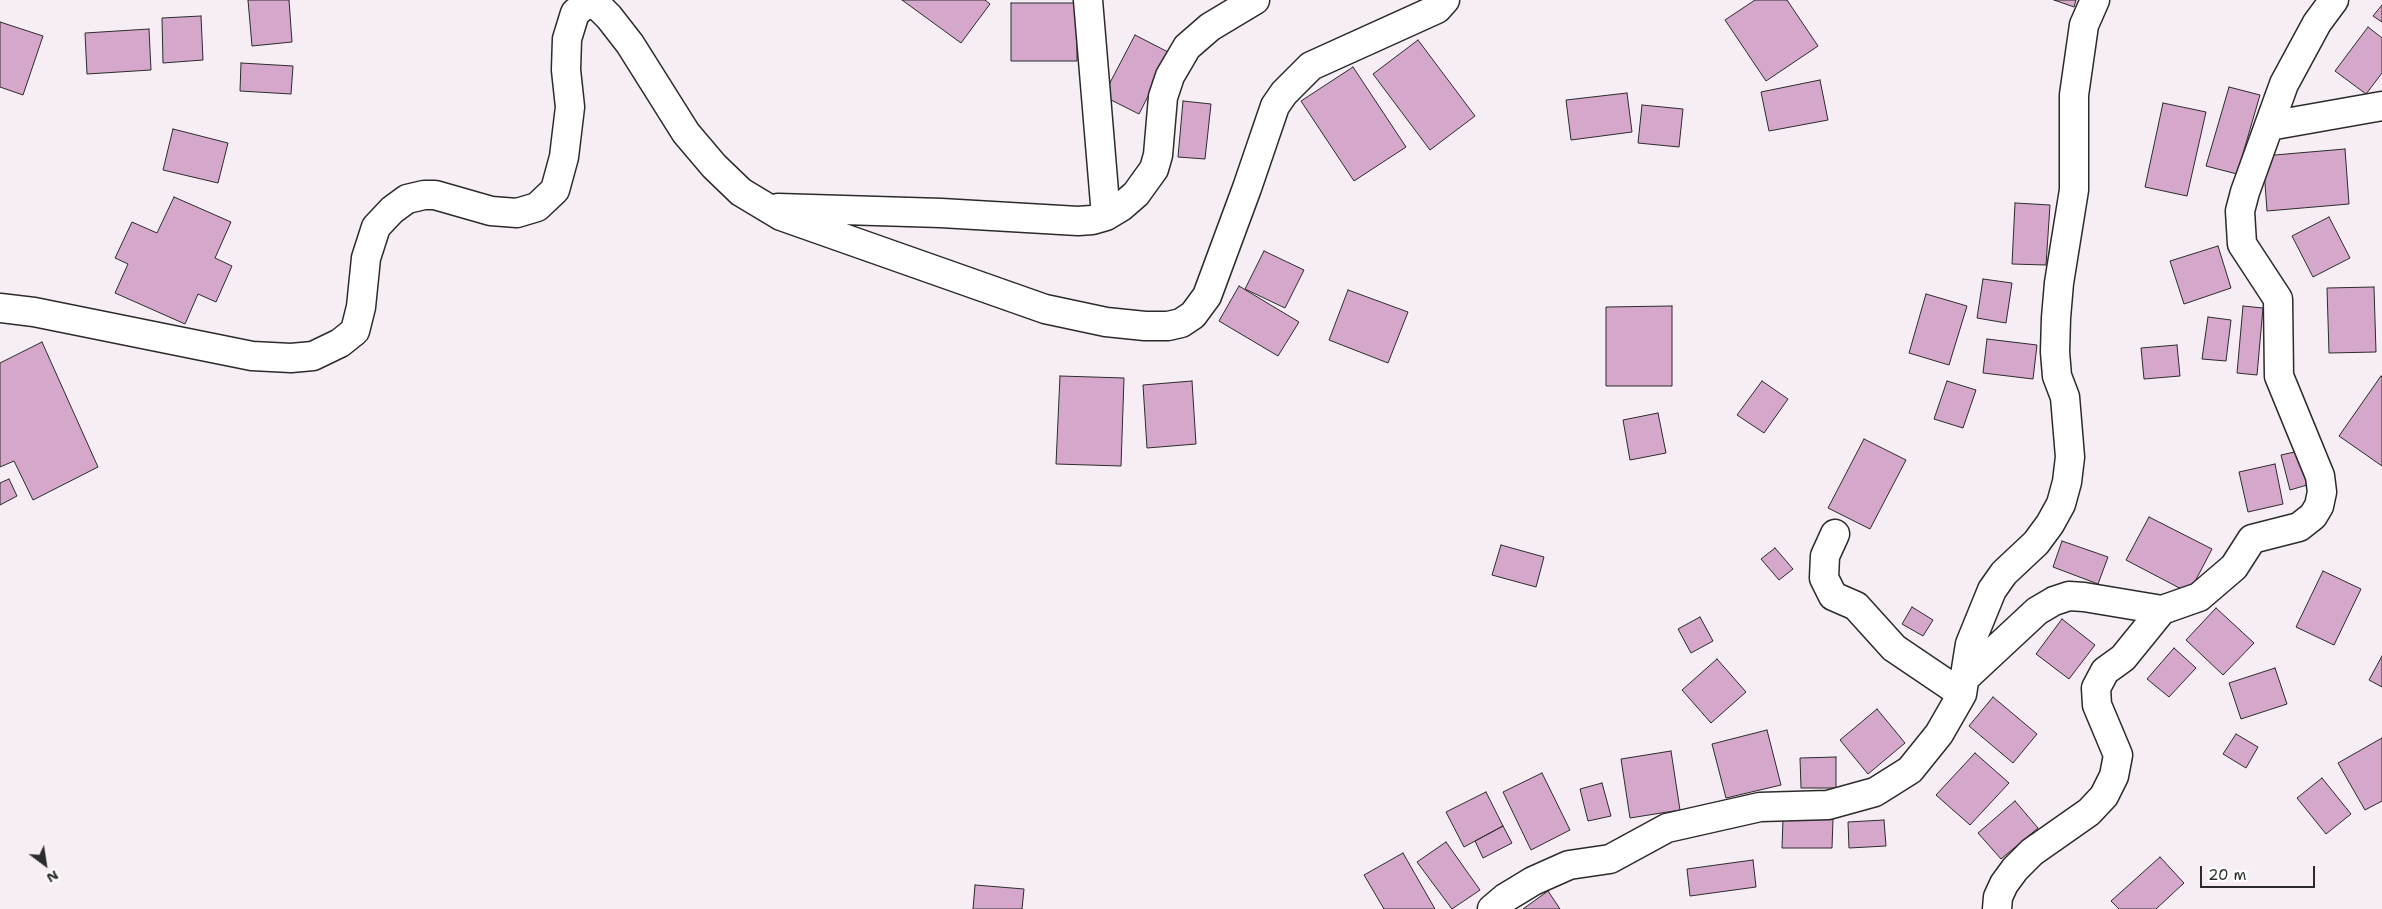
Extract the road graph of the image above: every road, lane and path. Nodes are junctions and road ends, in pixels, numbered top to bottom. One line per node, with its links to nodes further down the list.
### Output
1 (1088, 0): 9 (street)
2 (1255, 0): 9 (street)
3 (1445, 0): 8 (street)
4 (2095, 0): 13 (street)
5 (2334, 0): 7 (street)
6 (2382, 106): 7 (street)
7 (2269, 126): 12 (street)
8 (767, 208): 9 (street); 10 (street)
9 (1106, 216)
10 (0, 308)
11 (1835, 534): 13 (street)
12 (2162, 610): 13 (street); 15 (street)
13 (1963, 687): 14 (street)
14 (1492, 909)
15 (1997, 909)

